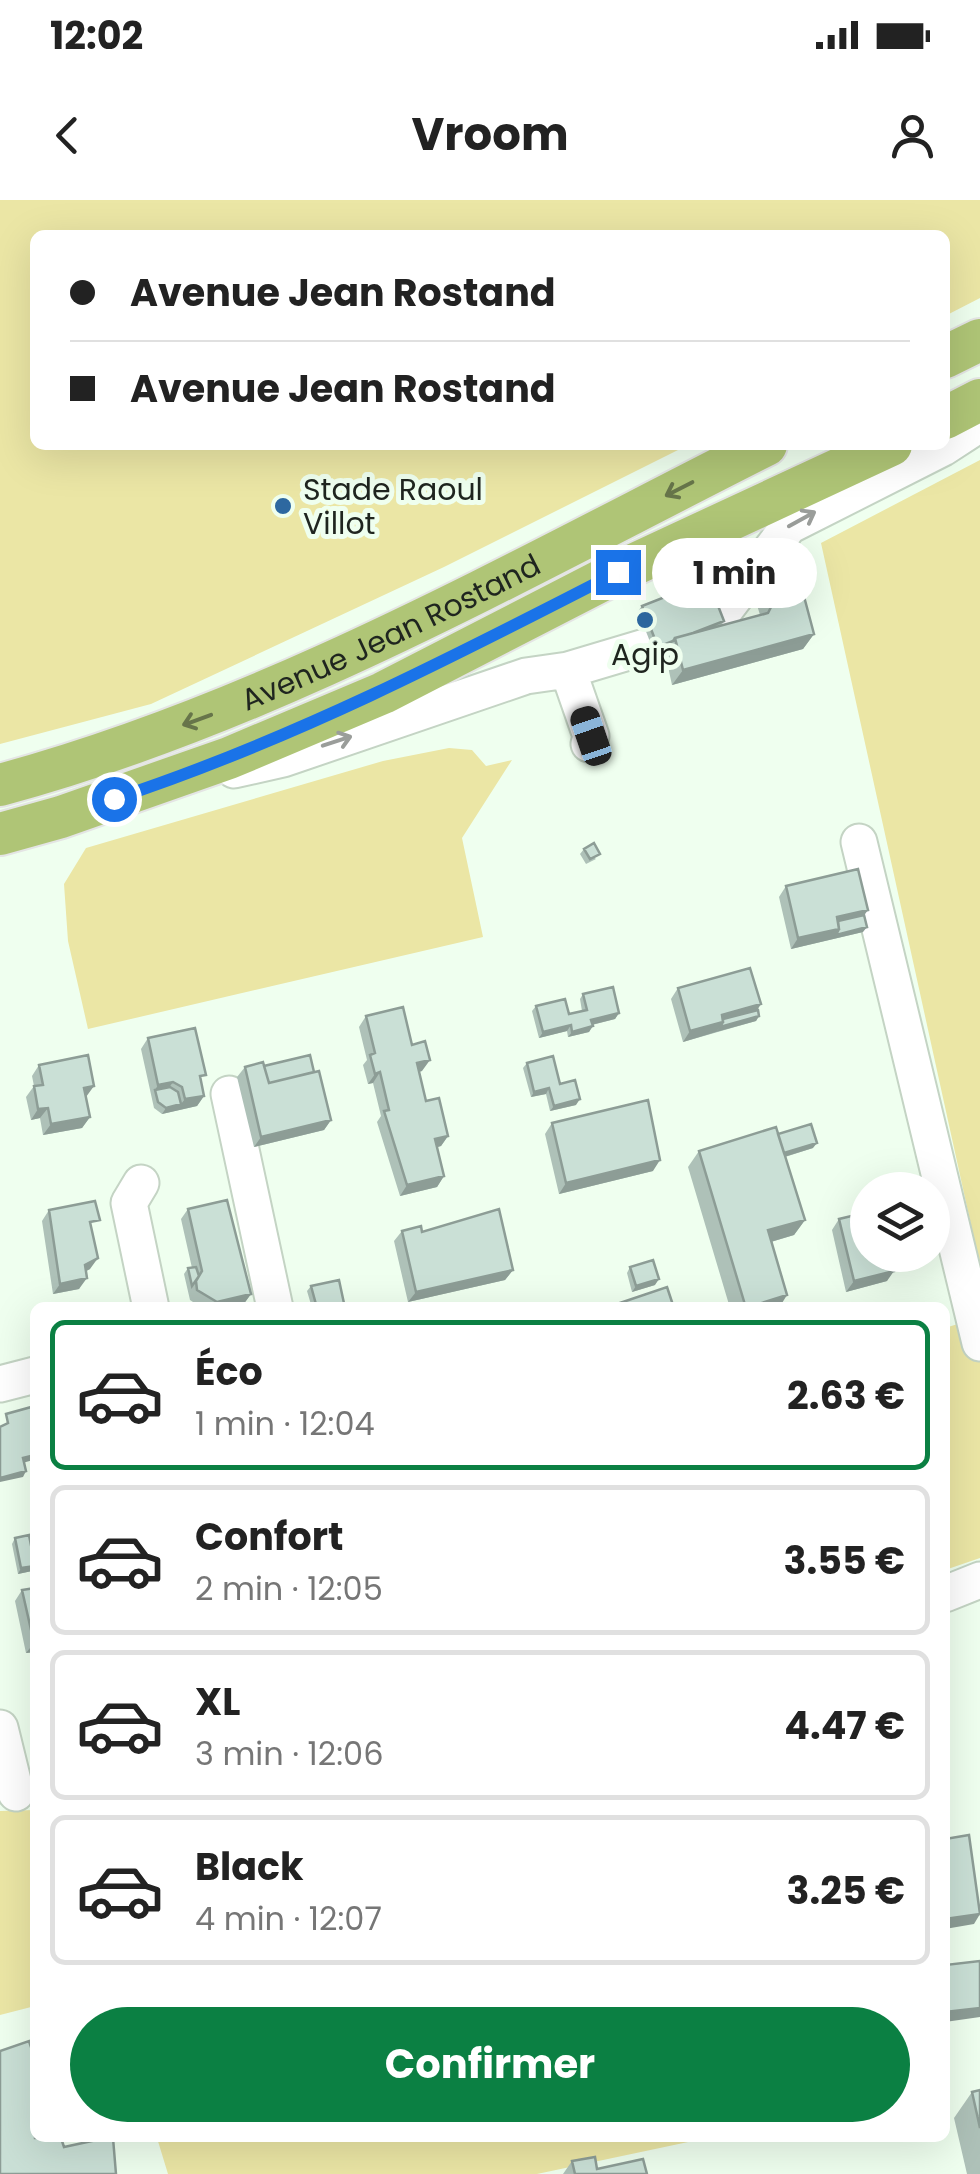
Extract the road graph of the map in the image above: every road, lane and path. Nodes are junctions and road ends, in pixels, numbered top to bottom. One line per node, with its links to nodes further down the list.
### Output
1 (980, 340): 2 (main road)
2 (950, 355)
3 (980, 400): 4 (main road)
4 (950, 415)
5 (980, 424): 6 (street, one-way to 5)
6 (950, 443)
7 (756, 450): 12 (main road, Avenue Jean Rostand, one-way to 12)
8 (880, 450): 13 (main road, Avenue Jean Rostand)
9 (939, 450): 10 (street, one-way to 9)
10 (568, 670): 11 (street); 13 (street, one-way to 10)
11 (589, 744)
12 (0, 785)
13 (140, 790): 14 (main road, Avenue Jean Rostand)
14 (0, 834)
15 (859, 842): 20 (street)
16 (229, 1094): 19 (street)
17 (141, 1183): 18 (street)
18 (150, 1302)
19 (274, 1302)
20 (980, 1343)
21 (30, 1376): 22 (street)
22 (0, 1384)
23 (980, 1580): 24 (street)
24 (950, 1592)
25 (0, 1728): 26 (street)
26 (17, 1793)

